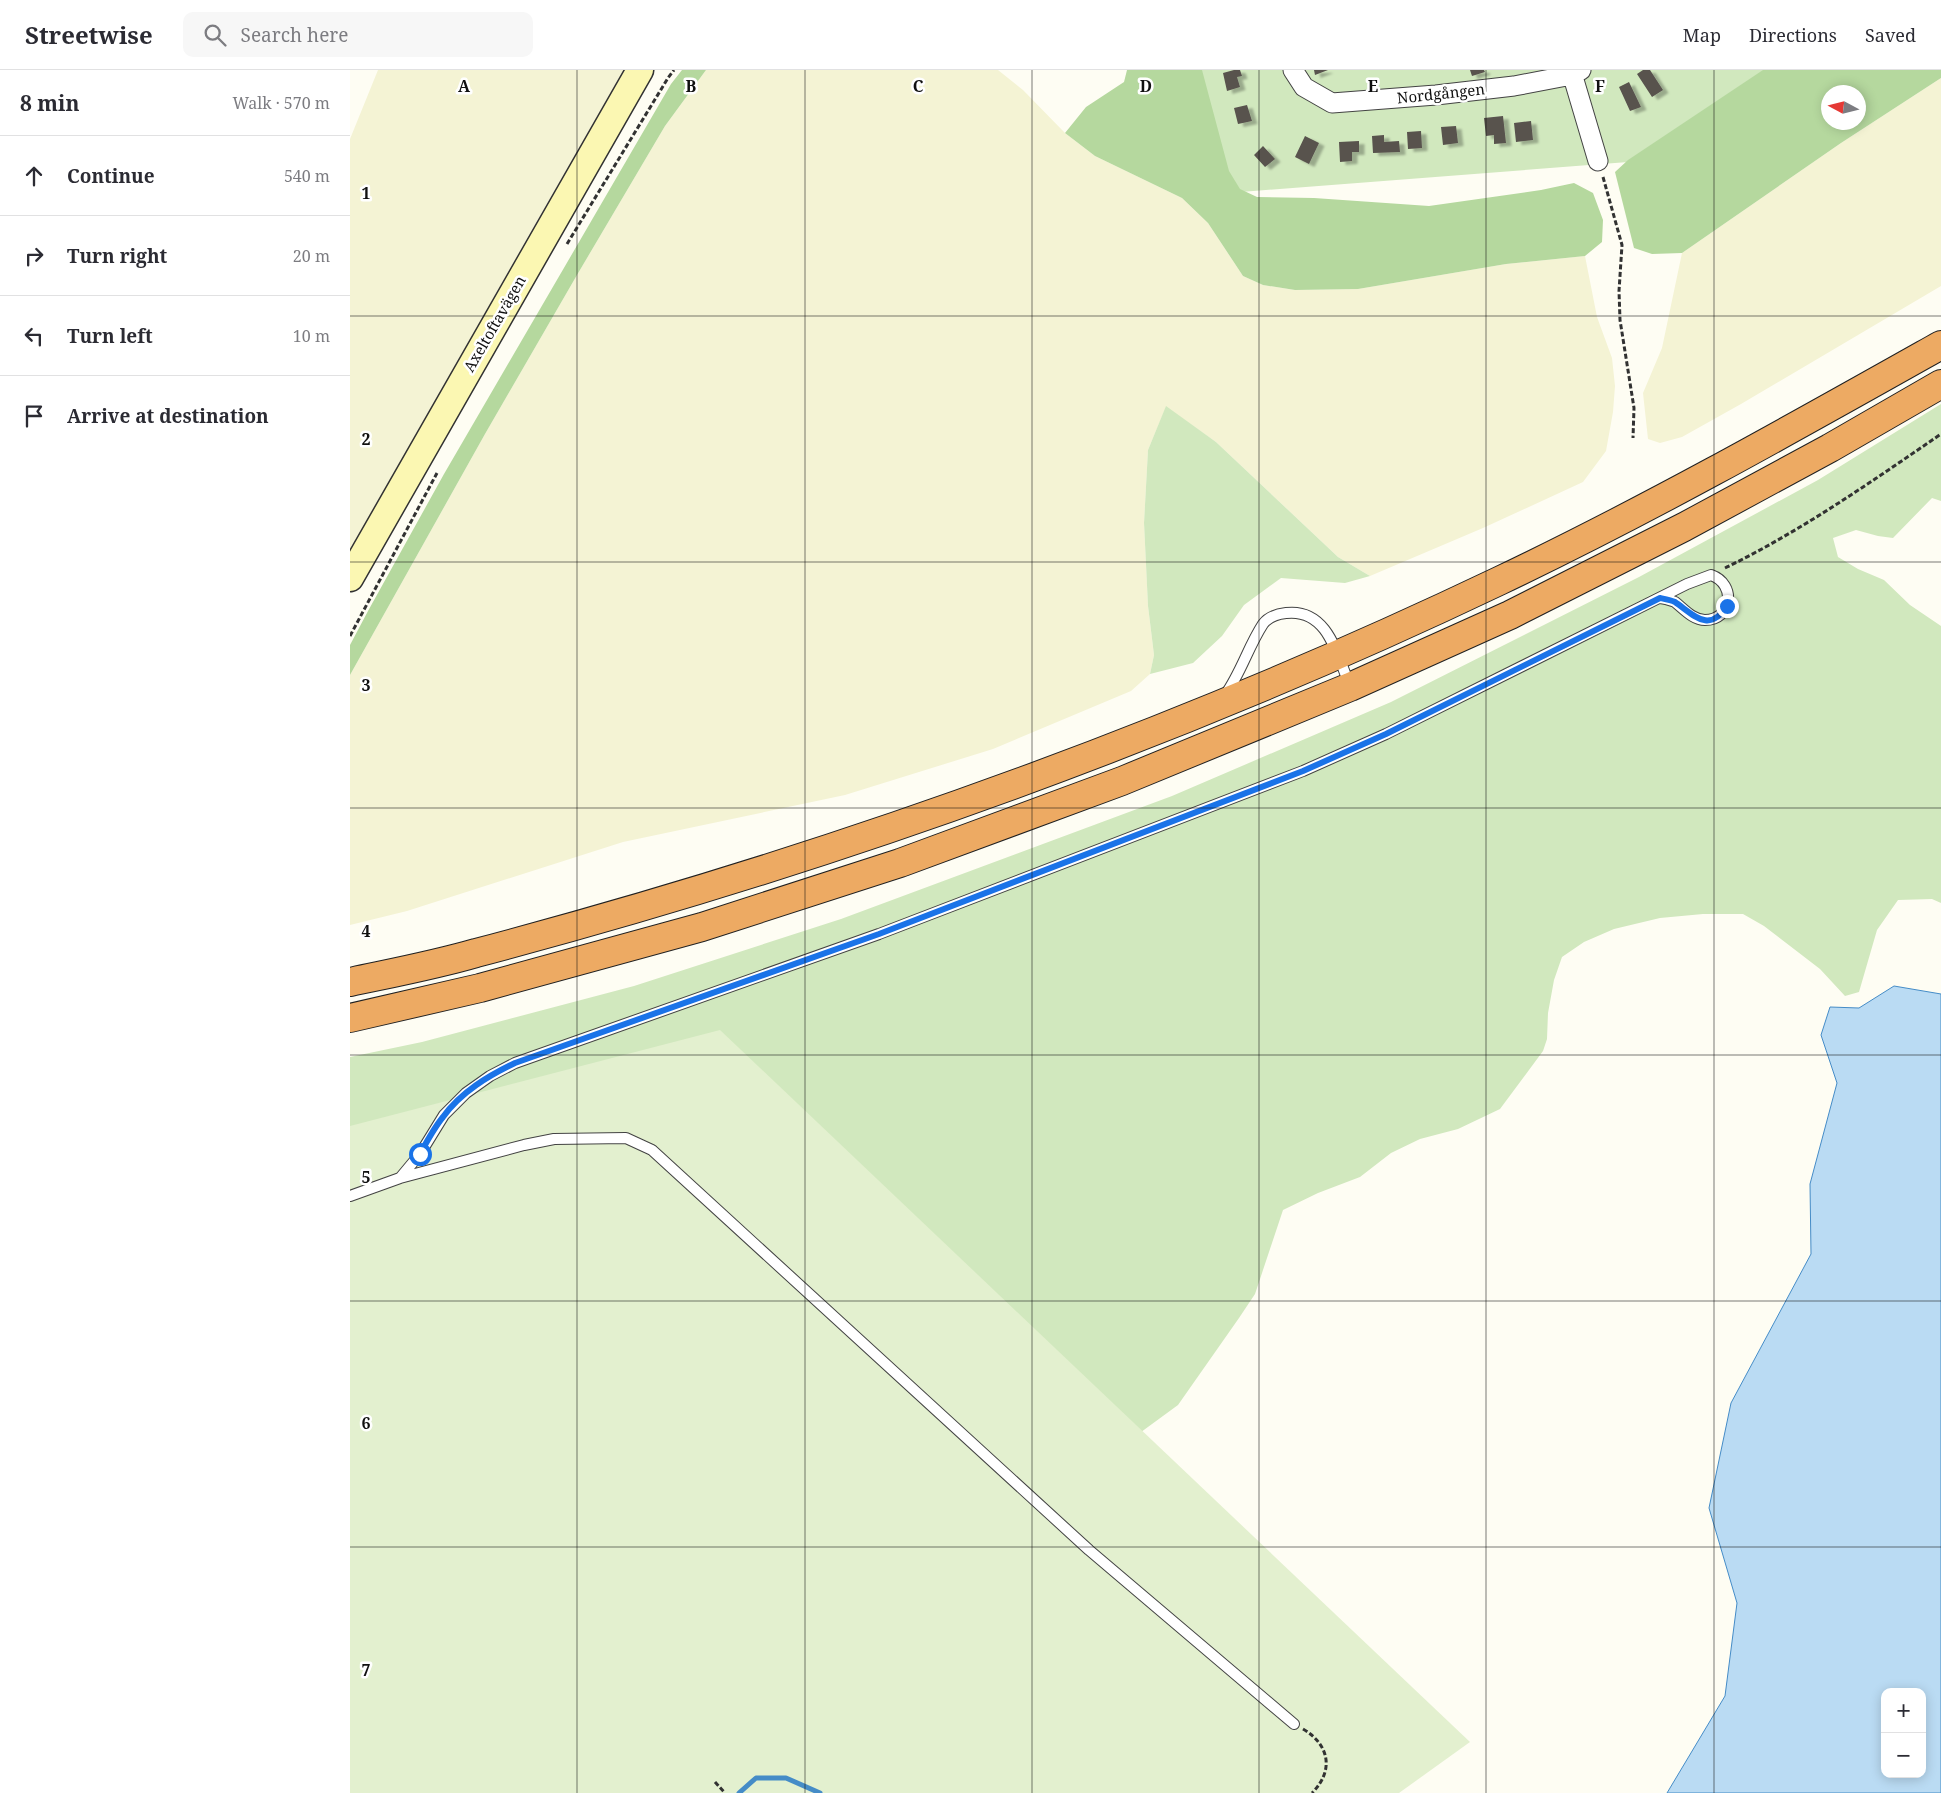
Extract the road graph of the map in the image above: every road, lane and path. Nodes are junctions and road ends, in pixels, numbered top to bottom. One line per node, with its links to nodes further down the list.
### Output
1 (640, 70): 13 (main road, Axeltoftavägen)
2 (674, 70): 6 (path)
3 (1293, 70): 4 (street, Nordgången)
4 (1575, 72): 5 (street)
5 (1598, 161): 10 (path)
6 (564, 250)
7 (1941, 345): 16 (highway)
8 (1941, 384): 17 (highway)
9 (1941, 434): 12 (path)
10 (1633, 438)
11 (438, 470): 15 (path)
12 (1711, 575): 14 (lane); 14 (lane)
13 (350, 578)
14 (1660, 598): 21 (lane)
15 (350, 636)
16 (1337, 655): 17 (lane); 18 (highway); 18 (lane)
17 (1350, 687): 20 (highway)
18 (1216, 707): 19 (highway)
19 (350, 982)
20 (350, 1018)
21 (400, 1178): 22 (lane); 23 (lane)
22 (350, 1196)
23 (1294, 1724): 26 (path)
24 (715, 1782): 25 (path)
25 (725, 1793)
26 (1312, 1793)

